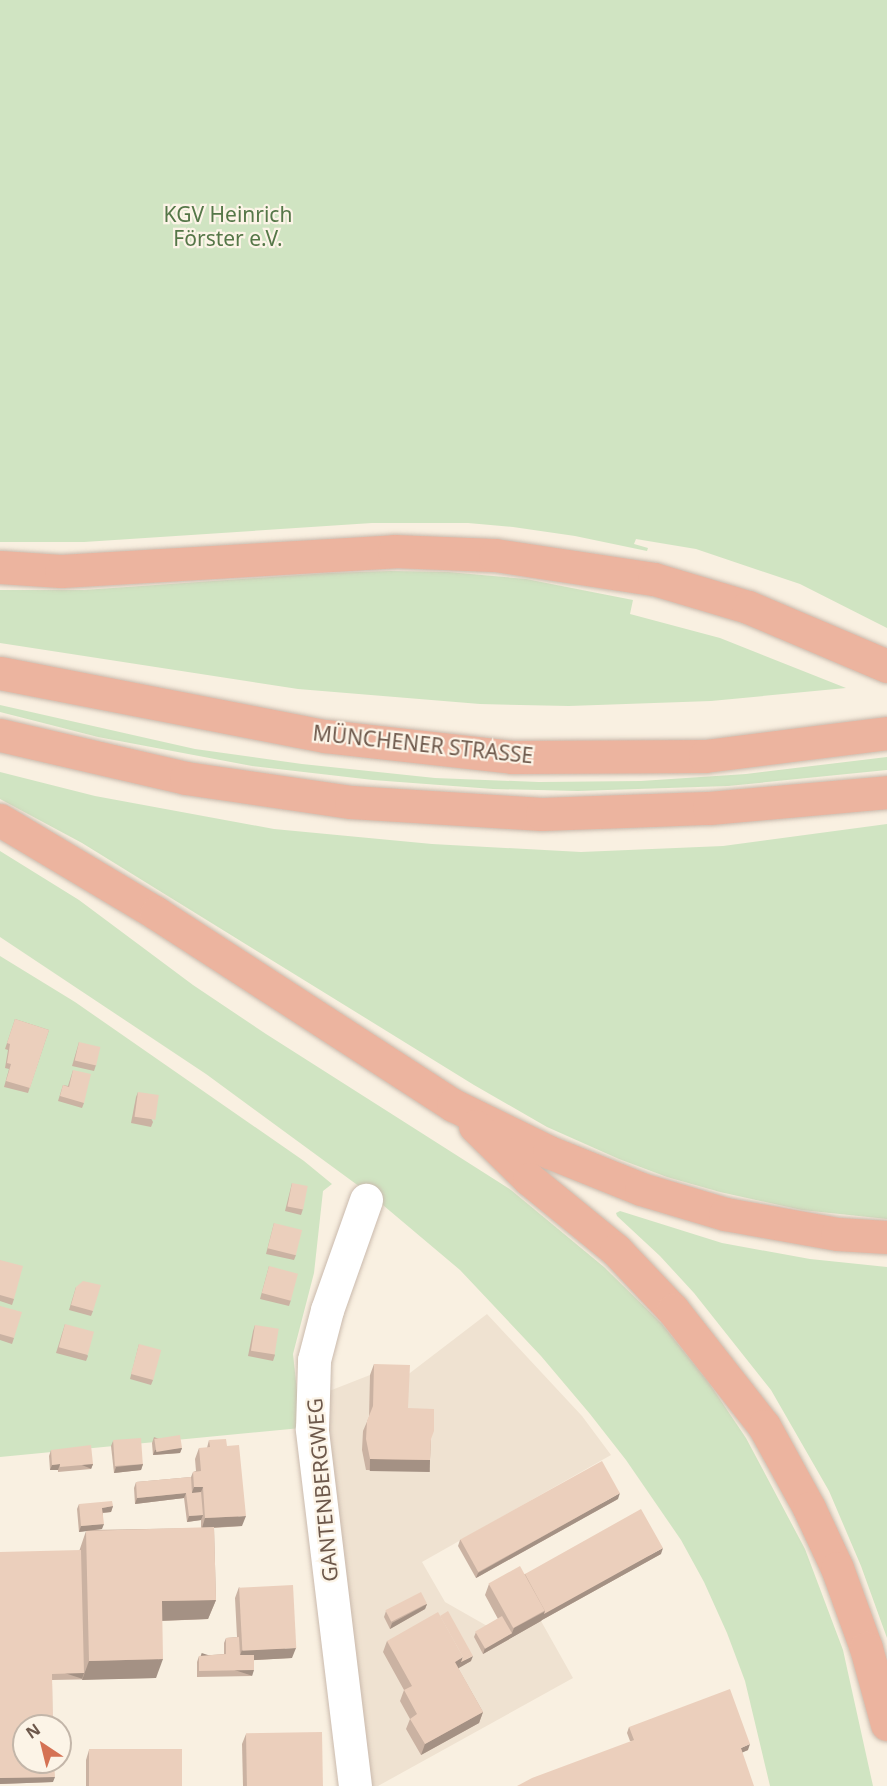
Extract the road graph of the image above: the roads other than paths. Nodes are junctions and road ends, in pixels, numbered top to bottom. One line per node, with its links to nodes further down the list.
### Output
1 (0, 567): 2 (highway)
2 (887, 666)
3 (0, 673): 4 (highway, MÜNCHENER STRASSE)
4 (887, 733)
5 (0, 735): 6 (highway)
6 (887, 792)
7 (0, 820): 8 (highway)
8 (453, 1105): 10 (highway); 11 (highway)
9 (366, 1200): 12 (street, GANTENBERGWEG)
10 (887, 1237)
11 (887, 1724)
12 (355, 1786)

